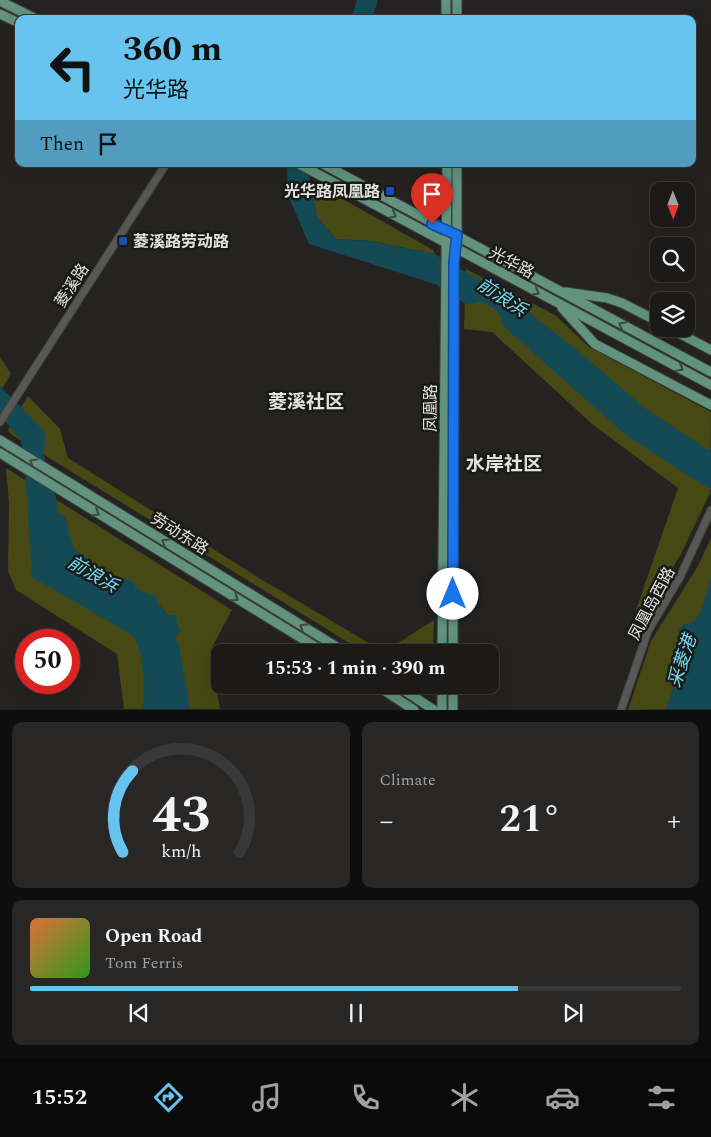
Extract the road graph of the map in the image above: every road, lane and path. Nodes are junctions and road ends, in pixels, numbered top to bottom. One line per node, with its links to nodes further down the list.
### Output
1 (446, 0): 6 (main road)
2 (457, 0): 7 (main road)
3 (0, 1): 5 (main road)
4 (0, 14): 8 (main road)
5 (28, 15)
6 (446, 15)
7 (457, 15)
8 (15, 21)
9 (164, 167): 26 (street, 菱溪路)
10 (305, 167): 16 (main road, 光华路, one-way to 16)
11 (328, 167): 14 (main road, 光华路)
12 (447, 167): 14 (main road, 凤凰路)
13 (457, 167): 15 (main road, 凤凰路)
14 (447, 232): 15 (main road, 光华路); 16 (main road, 凤凰路)
15 (457, 235): 17 (main road, 凤凰路); 18 (main road, 光华路)
16 (446, 244): 17 (main road, 光华路); 32 (main road, 凤凰路)
17 (456, 249): 19 (main road, 光华路, one-way to 19); 33 (main road, 凤凰路)
18 (560, 292): 20 (main road); 23 (main road, 光华路, one-way to 18)
19 (559, 304): 24 (main road, 光华路, one-way to 24); 25 (main road)
20 (650, 317)
21 (686, 337): 22 (main road)
22 (711, 350)
23 (711, 372)
24 (711, 384)
25 (711, 405)
26 (0, 422)
27 (0, 440): 31 (main road, 劳动东路, one-way to 27)
28 (0, 453): 30 (main road, 劳动东路, one-way to 30)
29 (711, 510): 42 (street, 凤凰岛西路)
30 (311, 644)
31 (331, 644)
32 (442, 644)
33 (453, 644)
34 (390, 694): 38 (main road)
35 (410, 694): 39 (main road)
36 (442, 694): 40 (main road)
37 (453, 694): 41 (main road)
38 (414, 710)
39 (434, 710)
40 (442, 710)
41 (453, 710)
42 (621, 710)

